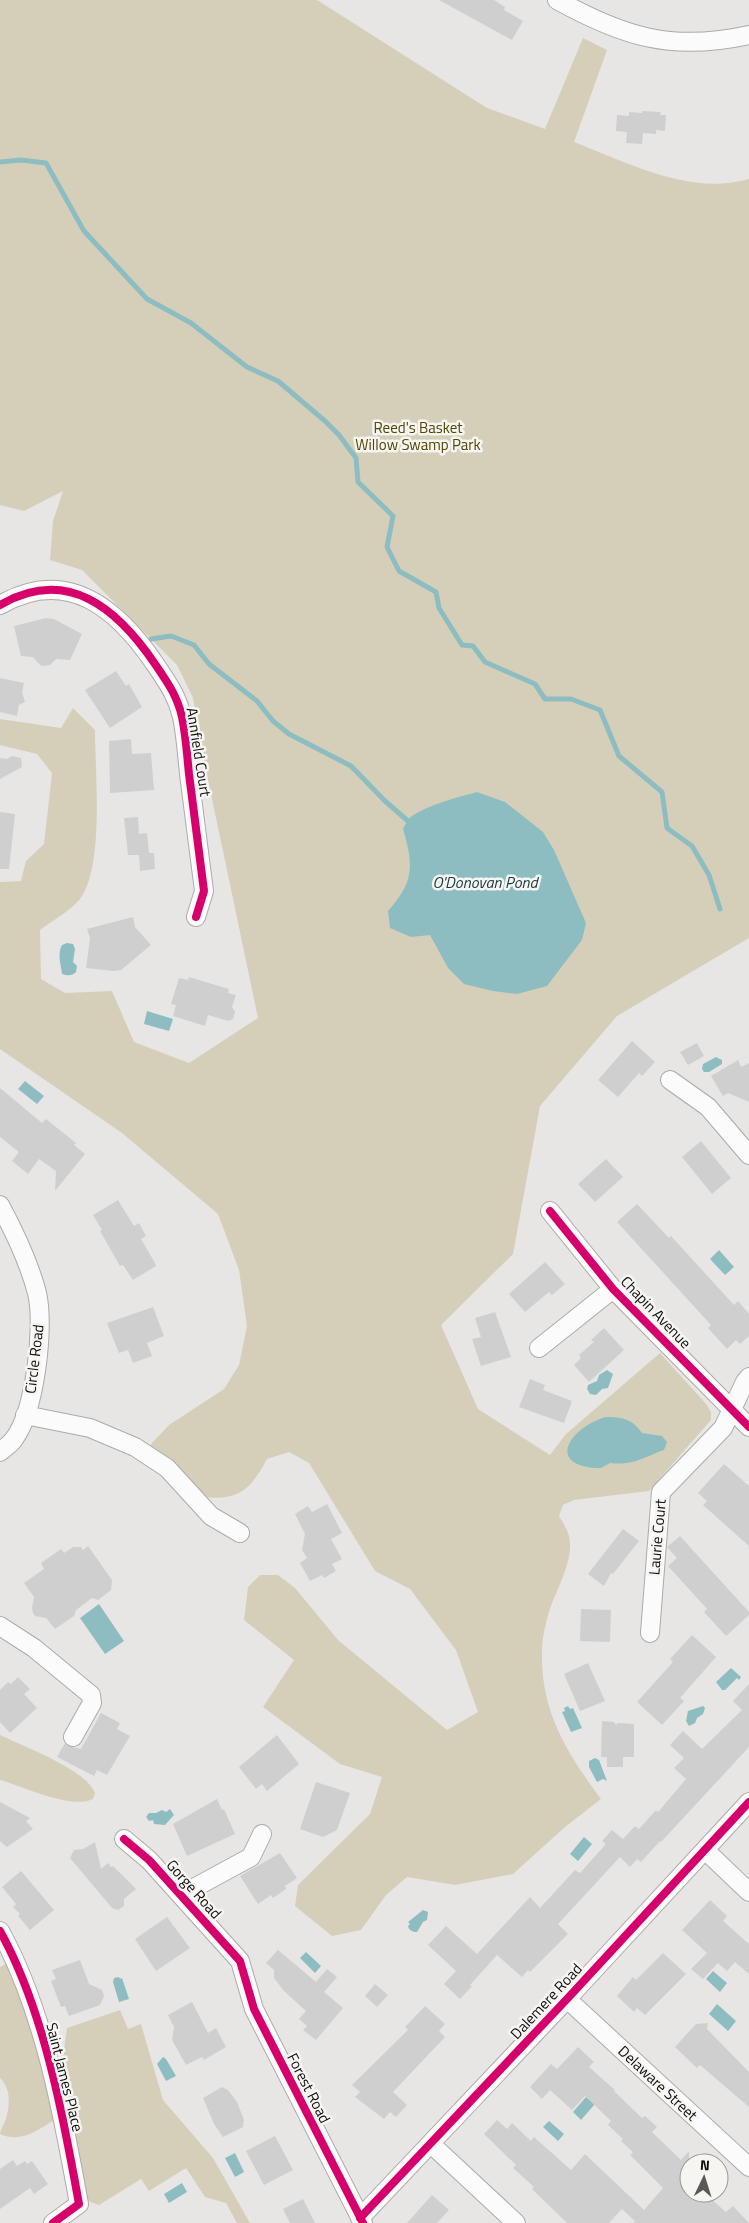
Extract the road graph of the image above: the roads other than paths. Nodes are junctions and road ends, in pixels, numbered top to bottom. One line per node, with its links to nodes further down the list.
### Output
1 (557, 0): 2 (street)
2 (749, 35)
3 (0, 606): 4 (street, Annfield Court)
4 (196, 917)
5 (670, 1080): 6 (street)
6 (749, 1155)
7 (0, 1205): 13 (street, Circle Road)
8 (550, 1210): 9 (street, Chapin Avenue)
9 (613, 1289): 10 (street); 12 (street, Chapin Avenue)
10 (539, 1348)
11 (749, 1377): 12 (street, Laurie Court)
12 (732, 1408): 14 (street, Chapin Avenue); 18 (street, Laurie Court)
13 (25, 1416): 15 (street, Circle Road); 16 (street)
14 (749, 1428)
15 (0, 1452)
16 (240, 1533)
17 (0, 1626): 19 (street)
18 (650, 1633)
19 (73, 1737)
20 (749, 1802): 23 (street, Dalemere Road)
21 (262, 1834): 25 (street)
22 (124, 1840): 25 (street, Gorge Road)
23 (705, 1850): 24 (street); 28 (street, Dalemere Road)
24 (749, 1892)
25 (182, 1895): 27 (street, Gorge Road)
26 (0, 1931): 32 (street, Saint James Place)
27 (240, 1961): 31 (street, Forest Road)
28 (567, 1999): 29 (street, Dalemere Road); 30 (street, Delaware Street)
29 (431, 2144): 31 (street, Dalemere Road); 33 (street)
30 (749, 2167)
31 (361, 2220)
32 (52, 2223)
33 (516, 2223)

